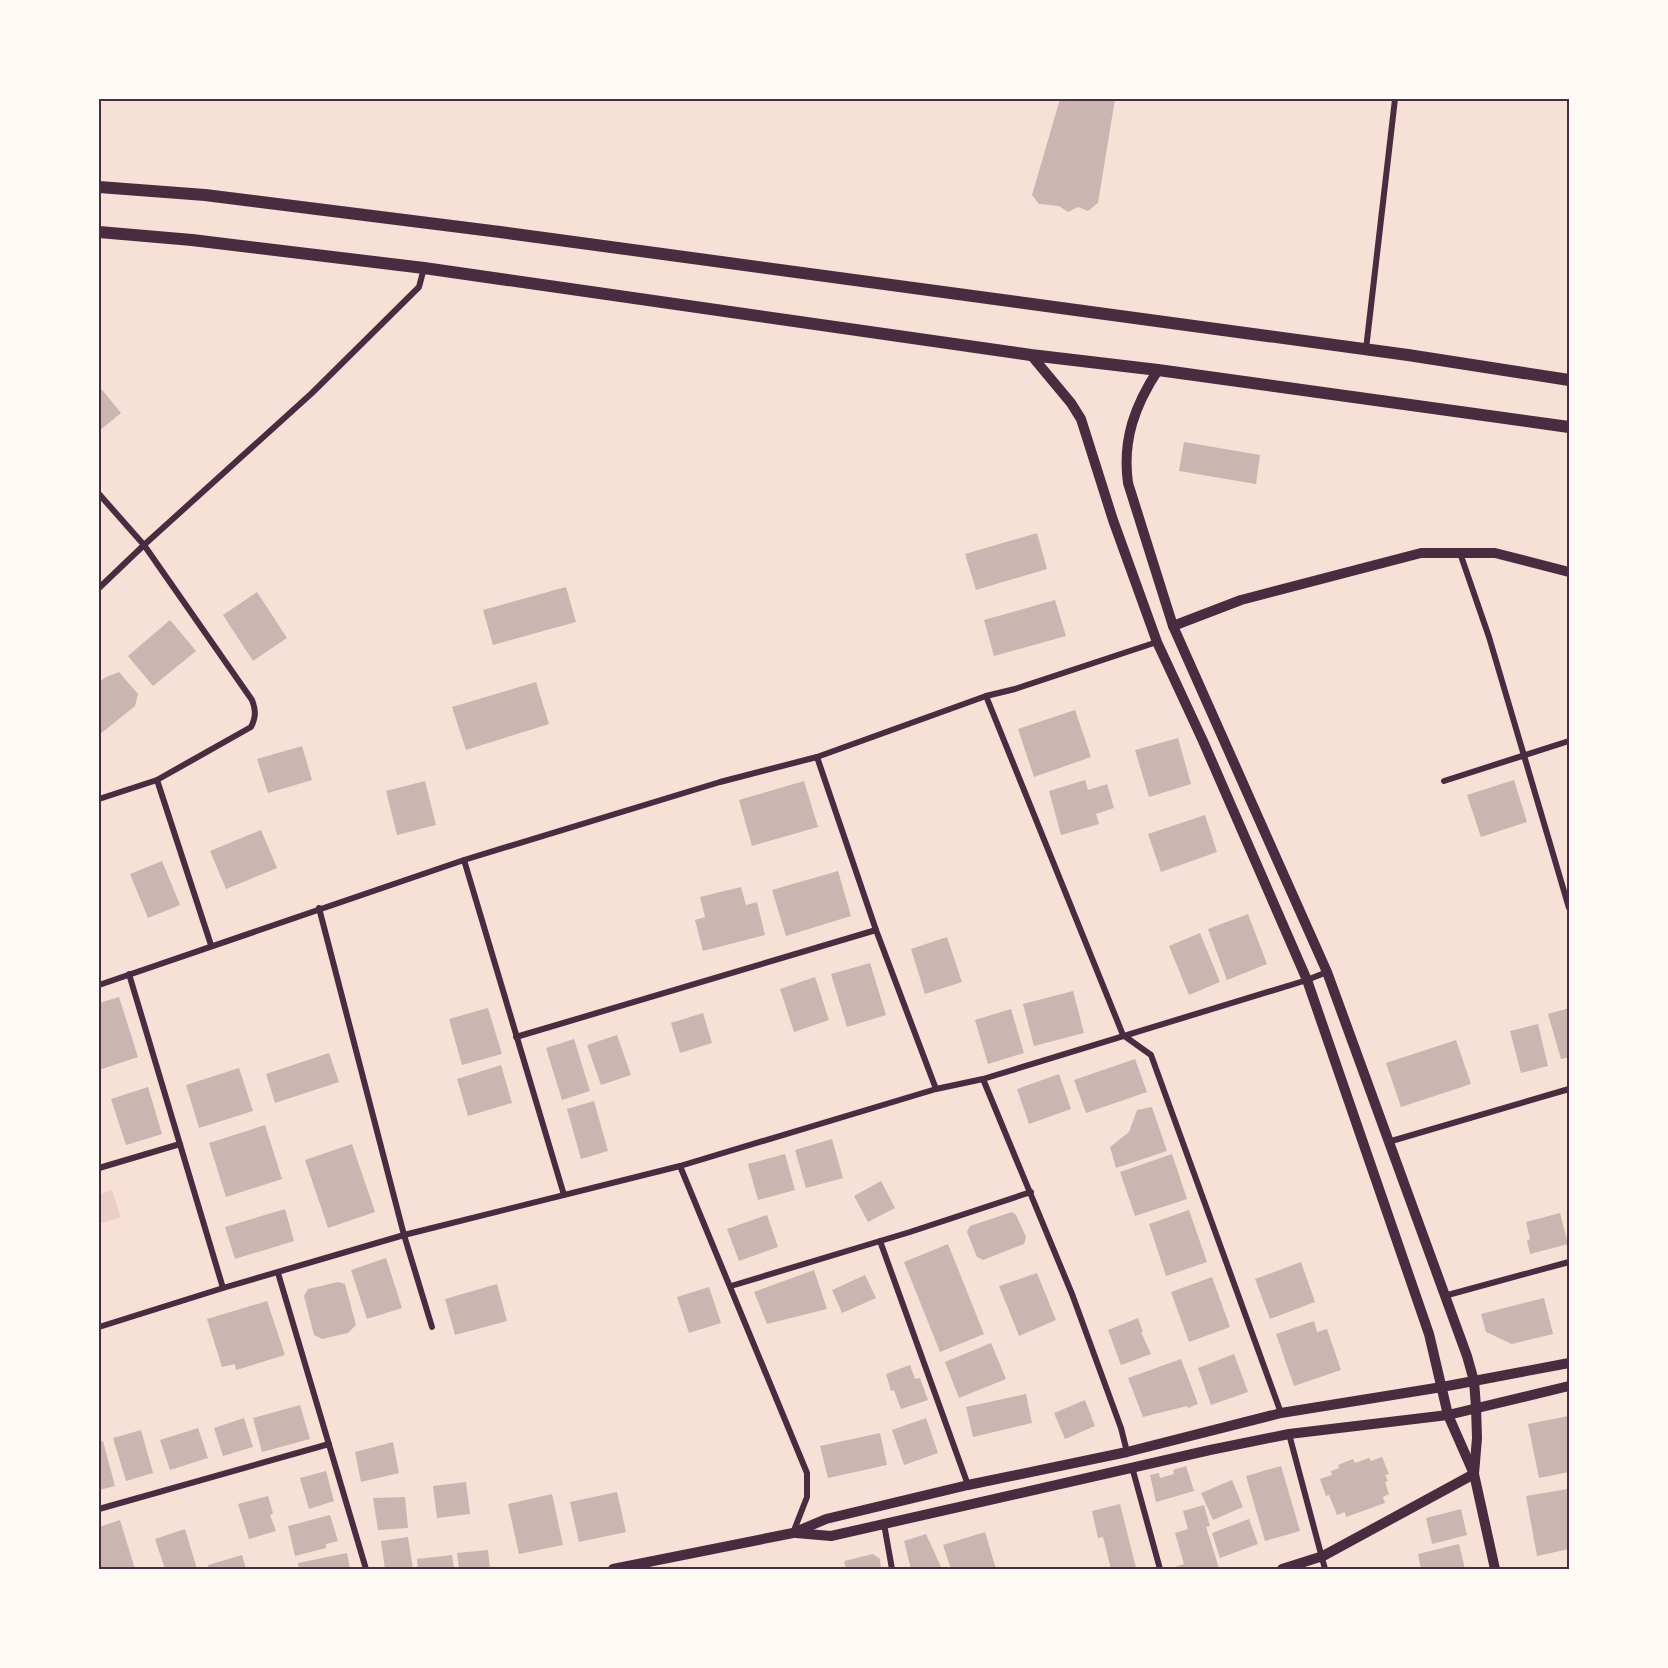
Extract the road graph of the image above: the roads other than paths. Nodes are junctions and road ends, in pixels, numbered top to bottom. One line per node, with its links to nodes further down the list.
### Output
1 (1395, 99): 5 (street)
2 (99, 187): 5 (main road)
3 (99, 232): 4 (main road)
4 (424, 268): 6 (main road); 11 (street)
5 (1366, 350): 8 (main road)
6 (1031, 355): 7 (main road); 16 (street)
7 (1158, 370): 9 (main road); 15 (street)
8 (1569, 380)
9 (1569, 427)
10 (99, 494): 11 (street)
11 (144, 545): 14 (street); 21 (street)
12 (1460, 553): 13 (street); 15 (street); 19 (street)
13 (1569, 572)
14 (99, 588)
15 (1173, 626): 29 (street)
16 (1157, 642): 17 (street); 31 (street)
17 (986, 696): 20 (street); 33 (street)
18 (1569, 741): 19 (street)
19 (1524, 754): 22 (street); 26 (street)
20 (817, 757): 24 (street); 27 (street)
21 (157, 780): 23 (street); 28 (street)
22 (1444, 781)
23 (99, 799)
24 (464, 860): 25 (street); 34 (street)
25 (320, 908): 28 (street); 44 (street)
26 (1569, 908)
27 (876, 930): 34 (street); 36 (street)
28 (211, 945): 30 (street)
29 (1327, 972): 31 (street); 38 (street)
30 (129, 974): 32 (street); 39 (street)
31 (1307, 980): 33 (street); 56 (street)
32 (99, 985)
33 (1123, 1035): 35 (street); 58 (street)
34 (516, 1036): 43 (street)
35 (982, 1079): 36 (street); 42 (street)
36 (936, 1089): 40 (street)
37 (1569, 1089): 38 (street)
38 (1388, 1142): 50 (street)
39 (180, 1144): 41 (street); 49 (street)
40 (680, 1166): 43 (street); 48 (street)
41 (99, 1168)
42 (1031, 1192): 45 (street); 62 (street)
43 (564, 1195): 44 (street)
44 (404, 1235): 47 (street); 52 (street)
45 (880, 1241): 48 (street); 65 (street)
46 (1569, 1262): 50 (street)
47 (278, 1273): 49 (street); 61 (street)
48 (731, 1286): 68 (street)
49 (223, 1288): 51 (street)
50 (1444, 1296): 54 (street)
51 (99, 1327)
52 (432, 1327)
53 (1569, 1363): 54 (street)
54 (1474, 1381): 56 (street); 57 (street)
55 (1569, 1386): 57 (street)
56 (1442, 1387): 58 (street); 59 (street)
57 (1476, 1407): 59 (street); 64 (street)
58 (1281, 1413): 62 (street)
59 (1448, 1415): 60 (street); 64 (street)
60 (1289, 1434): 63 (street); 69 (street)
61 (329, 1444): 66 (street); 71 (street)
62 (1127, 1452): 65 (street)
63 (1132, 1467): 67 (street); 74 (street)
64 (1474, 1474): 69 (street); 77 (street)
65 (968, 1485): 68 (street)
66 (99, 1509)
67 (884, 1524): 68 (street); 73 (street)
68 (793, 1533): 70 (street)
69 (1323, 1556): 75 (street); 76 (street)
70 (669, 1564): 72 (street)
71 (366, 1569)
72 (613, 1569)
73 (892, 1569)
74 (1160, 1569)
75 (1282, 1569)
76 (1325, 1569)
77 (1495, 1569)

